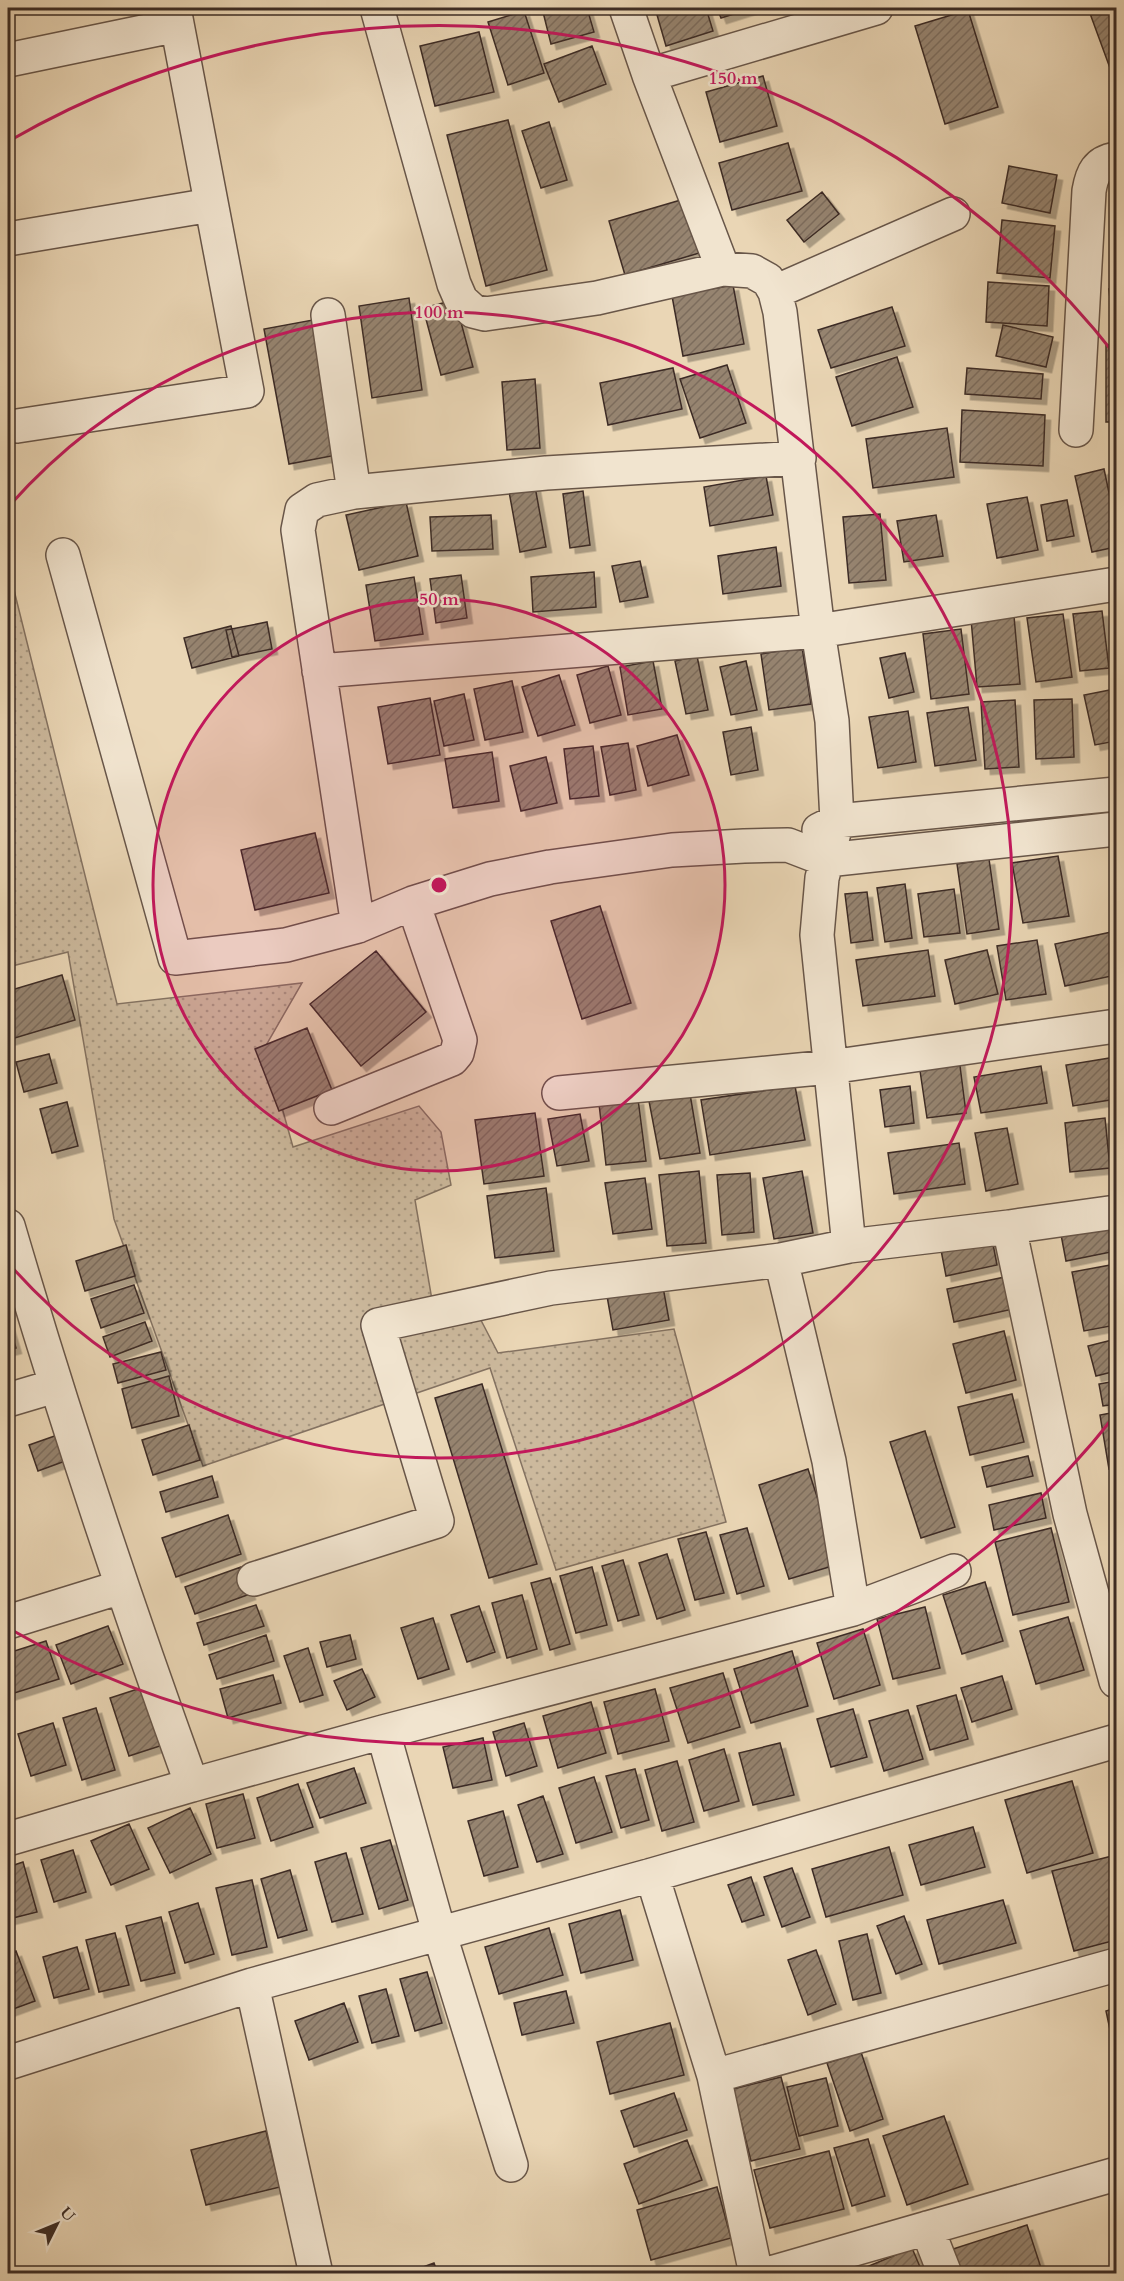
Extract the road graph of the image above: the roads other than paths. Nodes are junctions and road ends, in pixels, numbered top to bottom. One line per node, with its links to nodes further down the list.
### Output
1 (377, 8): 11 (street)
2 (626, 8): 6 (street)
3 (876, 8): 6 (street)
4 (175, 16): 5 (street); 8 (street)
5 (8, 60)
6 (649, 75): 11 (street)
7 (1116, 159): 15 (street)
8 (211, 205): 10 (street); 14 (street)
9 (953, 214): 12 (street)
10 (8, 239)
11 (723, 268): 12 (street)
12 (775, 292): 16 (street)
13 (328, 315): 17 (street)
14 (16, 426)
15 (1076, 430)
16 (799, 458): 17 (street); 20 (street)
17 (354, 492): 21 (street)
18 (63, 555): 28 (street)
19 (1116, 584): 20 (street)
20 (818, 631): 21 (street); 23 (street)
21 (319, 671): 28 (street)
22 (1116, 794): 23 (street)
23 (837, 821): 25 (street); 26 (street)
24 (1116, 829): 26 (street)
25 (788, 845): 26 (street); 27 (street)
26 (827, 860): 30 (street)
27 (413, 903): 28 (street); 32 (street)
28 (358, 926)
29 (1116, 1026): 30 (street)
30 (830, 1067): 31 (street); 36 (street)
31 (560, 1093)
32 (331, 1108)
33 (1116, 1212): 35 (street)
34 (8, 1226): 38 (street)
35 (1009, 1227): 36 (street); 45 (street)
36 (849, 1246): 37 (street)
37 (781, 1260): 41 (street); 43 (street)
38 (55, 1386): 39 (street); 42 (street)
39 (8, 1400)
40 (954, 1571): 43 (street)
41 (254, 1578)
42 (121, 1587): 44 (street); 48 (street)
43 (853, 1609): 46 (street)
44 (8, 1622)
45 (1116, 1681)
46 (383, 1732): 48 (street); 51 (street)
47 (1116, 1741): 50 (street)
48 (192, 1785): 49 (street)
49 (8, 1839)
50 (652, 1875): 51 (street); 55 (street)
51 (439, 1932): 53 (street); 56 (street)
52 (1116, 1965): 55 (street)
53 (252, 1985): 54 (street); 59 (street)
54 (8, 2063)
55 (714, 2076): 60 (street)
56 (511, 2165)
57 (1116, 2174): 58 (street)
58 (927, 2228): 61 (street); 62 (street)
59 (316, 2274)
60 (756, 2274)
61 (767, 2274)
62 (945, 2274)

